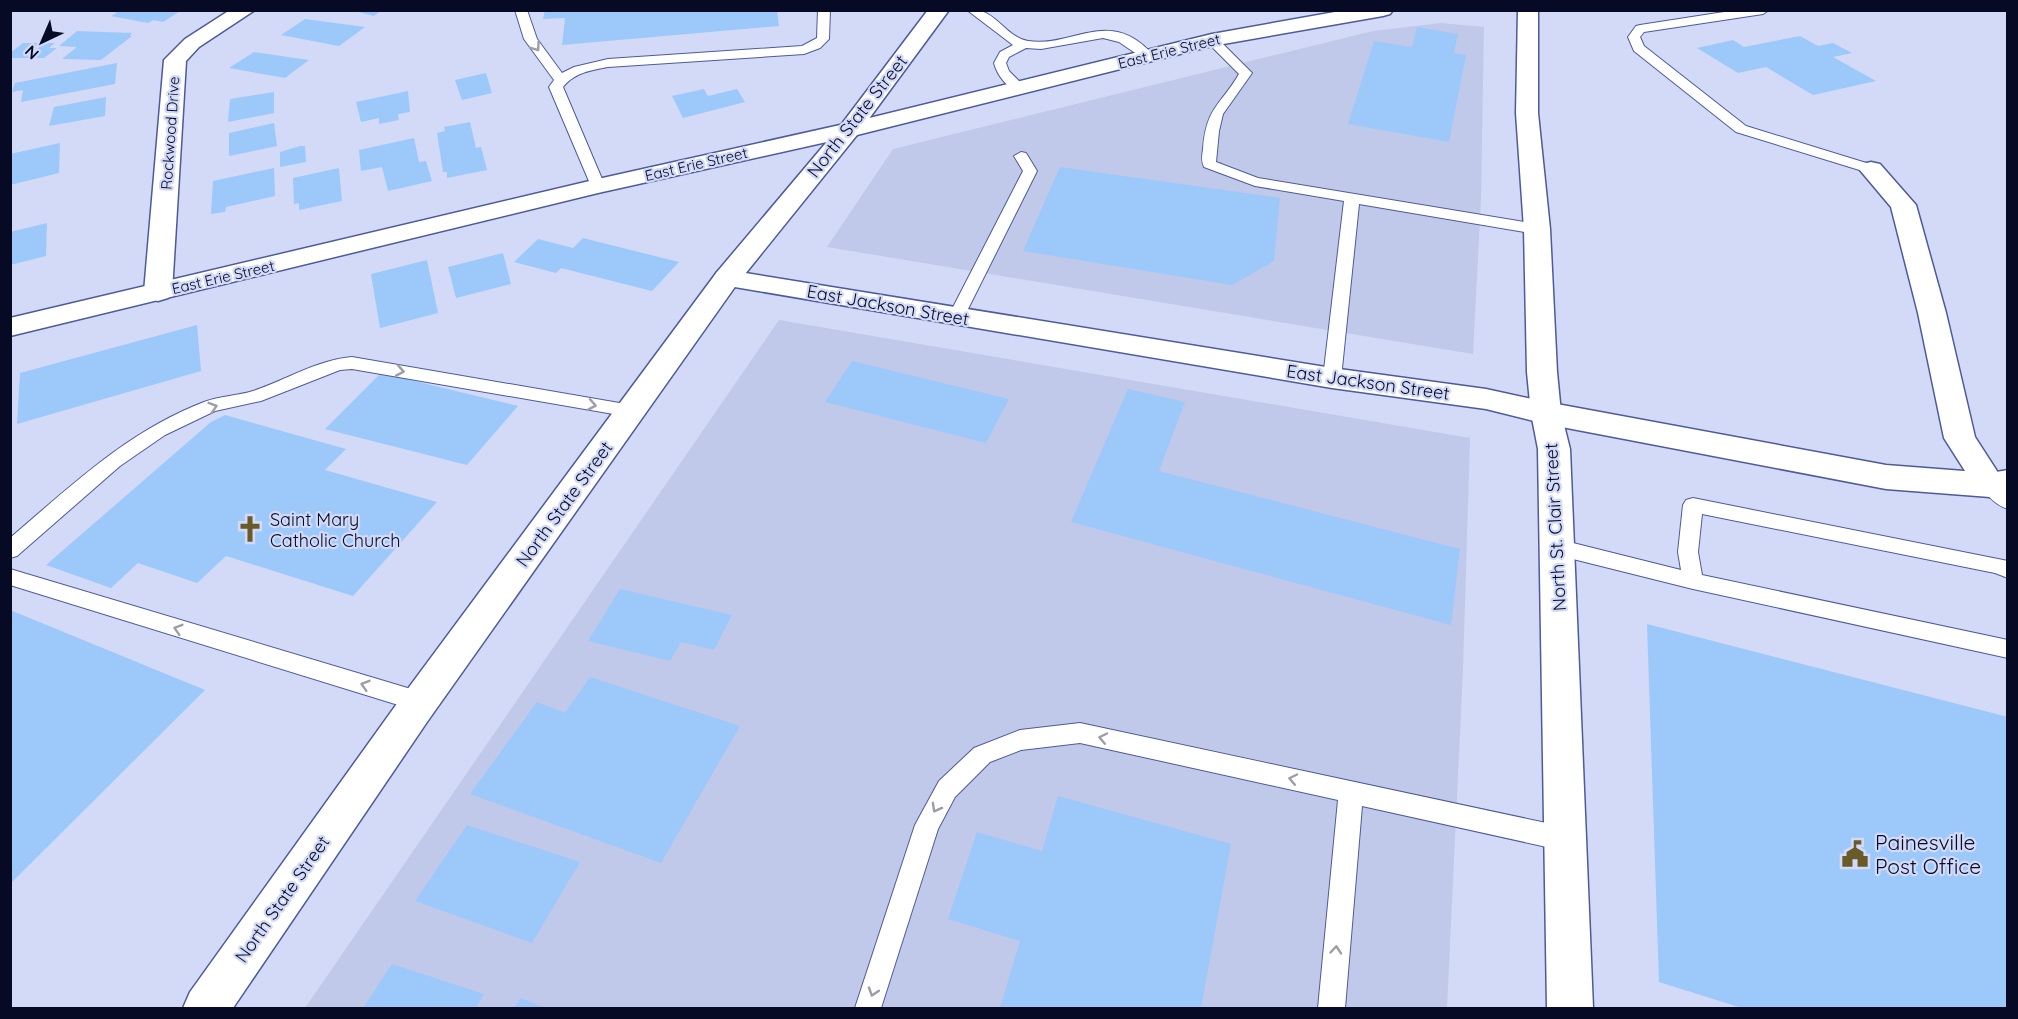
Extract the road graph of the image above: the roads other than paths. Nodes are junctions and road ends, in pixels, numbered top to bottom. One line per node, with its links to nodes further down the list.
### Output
1 (245, 10): 21 (street, Rockwood Drive)
2 (521, 10): 12 (lane, one-way to 12)
3 (824, 10): 12 (lane)
4 (939, 10): 14 (street, North State Street)
5 (973, 10): 10 (lane)
6 (1383, 10): 9 (street, East Erie Street)
7 (1528, 10): 19 (street, North St. Clair Street)
8 (1762, 10): 16 (lane)
9 (1212, 40): 11 (street, East Erie Street); 18 (lane)
10 (1023, 45): 11 (lane); 13 (lane)
11 (1148, 56): 13 (street, East Erie Street)
12 (560, 80): 17 (lane)
13 (1019, 87): 14 (street, East Erie Street)
14 (849, 130): 17 (street, East Erie Street); 20 (street, North State Street)
15 (1021, 156): 22 (lane)
16 (1871, 169): 27 (street)
17 (598, 186): 21 (street, East Erie Street)
18 (1352, 199): 19 (lane); 24 (lane)
19 (1537, 229): 26 (street, North St. Clair Street)
20 (727, 278): 22 (street, East Jackson Street); 25 (street, North State Street)
21 (158, 292): 23 (street, East Erie Street)
22 (956, 317): 24 (street, East Jackson Street)
23 (10, 327)
24 (1332, 378): 26 (street, East Jackson Street)
25 (631, 411): 29 (lane, one-way to 25); 34 (street, North State Street)
26 (1546, 412): 27 (street, East Jackson Street); 28 (street, North St. Clair Street)
27 (2002, 489)
28 (1557, 547): 32 (lane); 36 (street, North St. Clair Street)
29 (10, 550)
30 (2007, 570): 32 (lane)
31 (10, 578): 34 (lane, one-way to 31)
32 (1693, 581): 33 (lane)
33 (2007, 649)
34 (421, 702): 37 (street, North State Street)
35 (1351, 792): 36 (lane); 38 (lane, one-way to 38); 39 (lane, one-way to 35)
36 (1565, 839): 40 (street, North St. Clair Street)
37 (206, 1008)
38 (868, 1008)
39 (1331, 1008)
40 (1570, 1008)

